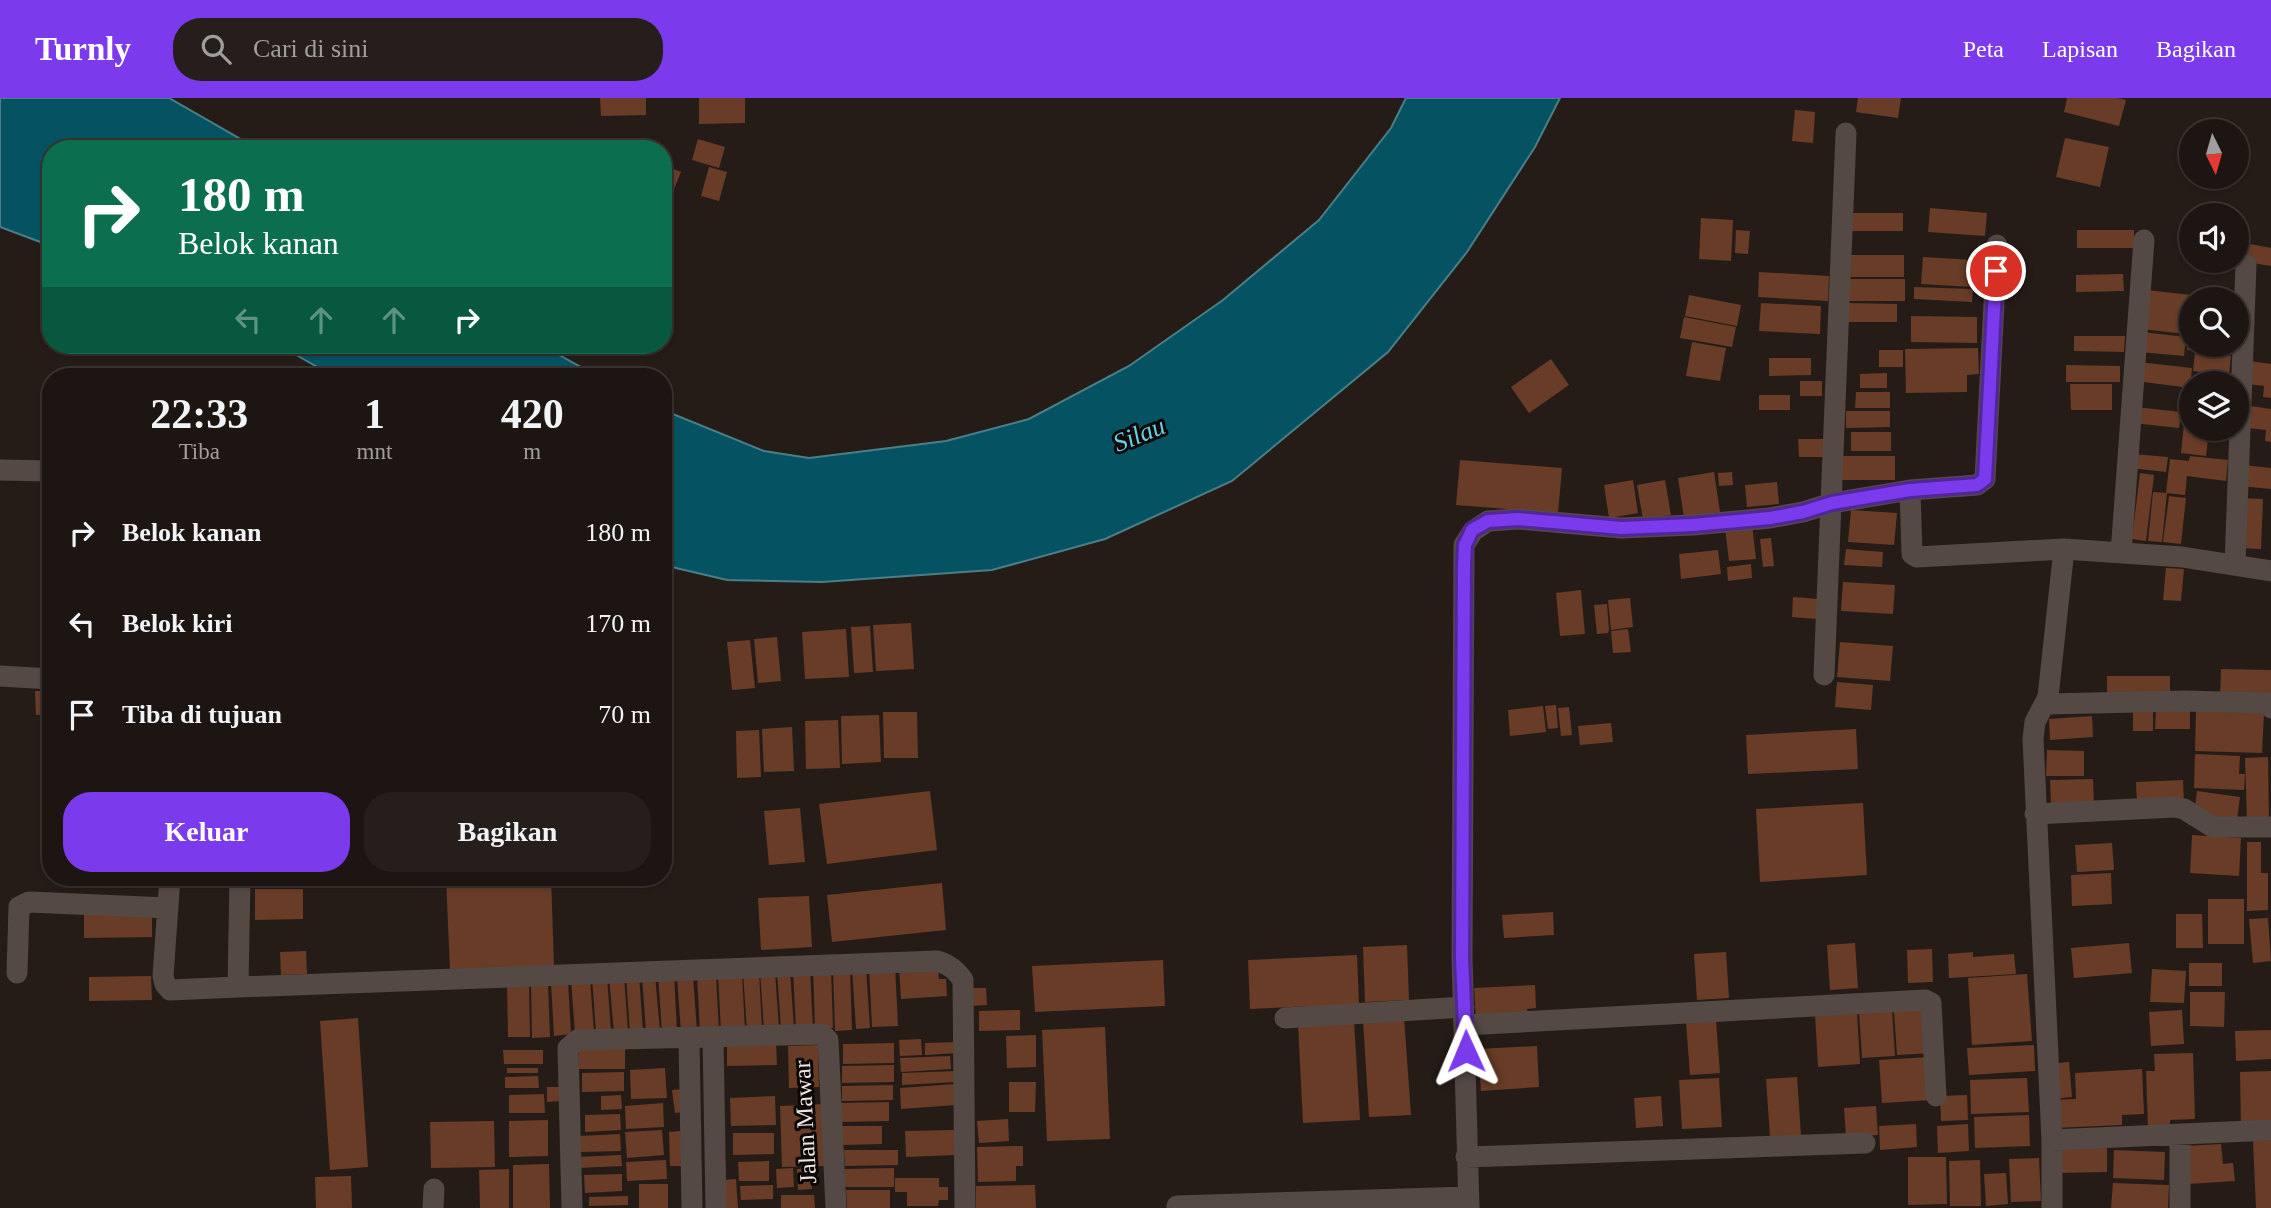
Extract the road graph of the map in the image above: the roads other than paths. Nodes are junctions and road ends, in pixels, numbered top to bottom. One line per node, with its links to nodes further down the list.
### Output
1 (1846, 132): 8 (street)
2 (2144, 240): 10 (street)
3 (1997, 245): 7 (street)
4 (2246, 273): 11 (street)
5 (0, 470): 6 (street)
6 (42, 471)
7 (1910, 490): 8 (street); 9 (street)
8 (1832, 503): 13 (street); 25 (street)
9 (2064, 549): 10 (street); 16 (street)
10 (2122, 553): 11 (street)
11 (2235, 565): 12 (street)
12 (2271, 571)
13 (1824, 675)
14 (0, 676): 15 (street)
15 (42, 678)
16 (2046, 704): 17 (street); 18 (street)
17 (2271, 708)
18 (2035, 814): 19 (street); 32 (street)
19 (2271, 827)
20 (169, 886): 22 (street)
21 (240, 886): 24 (street)
22 (168, 908): 23 (street); 24 (street)
23 (16, 973)
24 (238, 987): 41 (street)
25 (1465, 1016): 26 (street); 29 (street); 34 (street)
26 (1285, 1018)
27 (689, 1038): 28 (street); 37 (street); 38 (street)
28 (713, 1038): 39 (street); 40 (street, Jalan Mawar)
29 (1936, 1096)
30 (2271, 1130): 31 (street)
31 (2180, 1134): 32 (street); 43 (street)
32 (2052, 1140): 42 (street)
33 (1865, 1143): 34 (street)
34 (1466, 1157): 35 (street)
35 (1468, 1202): 36 (street)
36 (1177, 1206)
37 (572, 1208)
38 (692, 1208)
39 (716, 1208)
40 (836, 1208)
41 (965, 1208)
42 (2052, 1208)
43 (2180, 1208)

